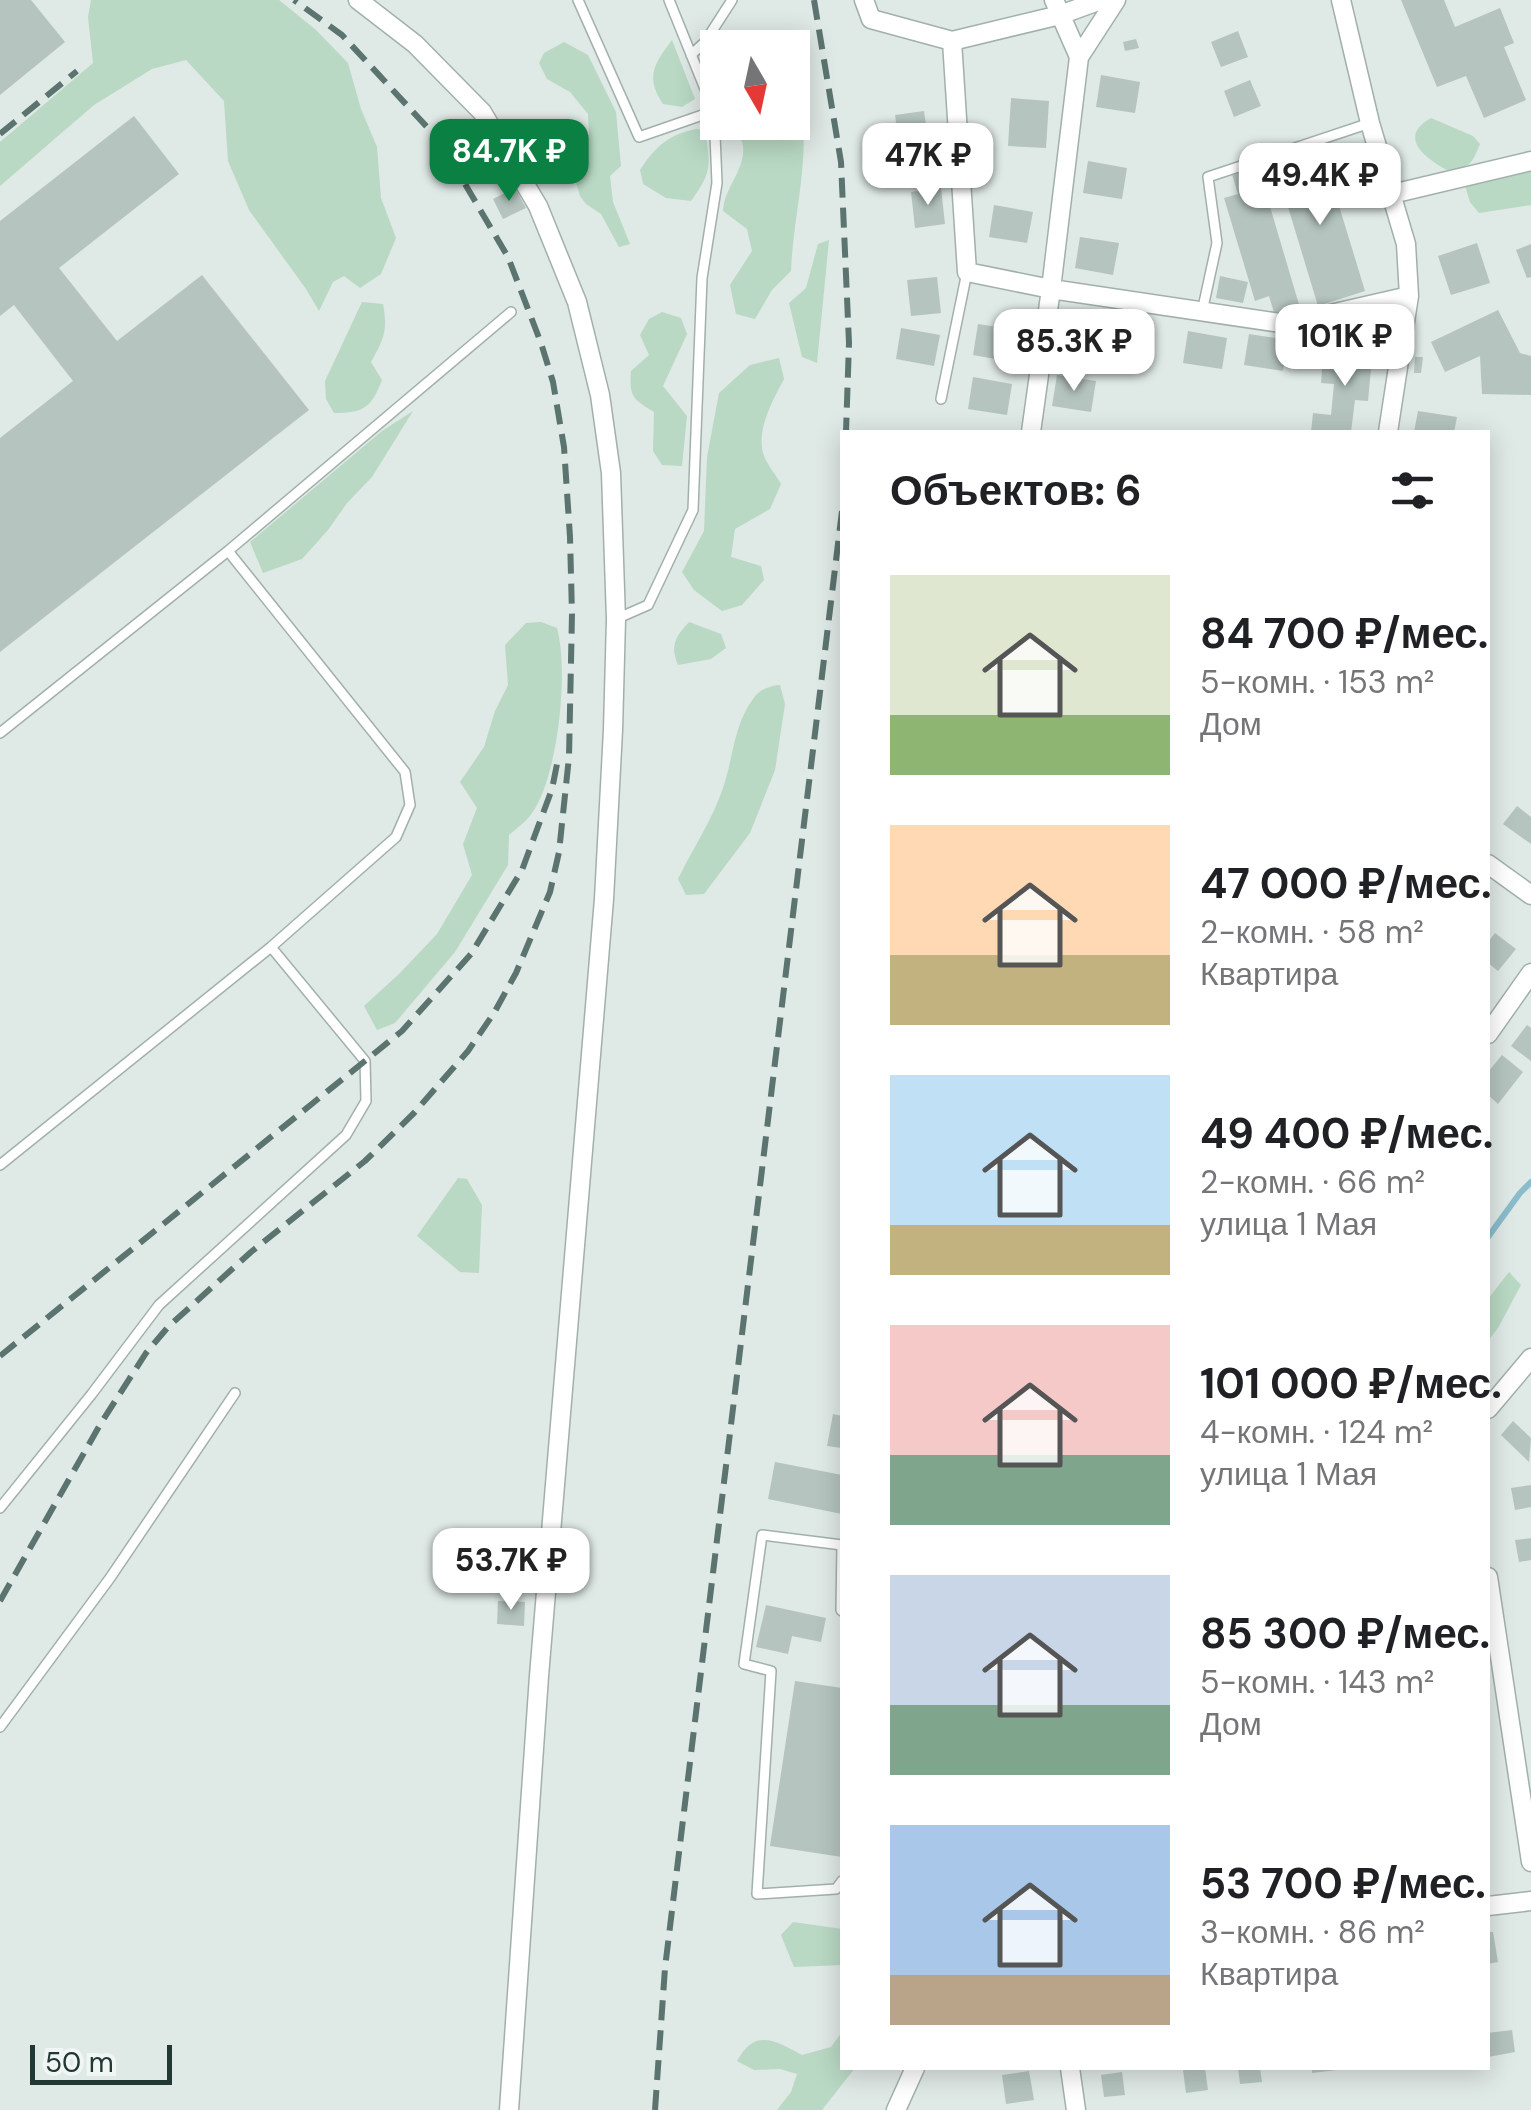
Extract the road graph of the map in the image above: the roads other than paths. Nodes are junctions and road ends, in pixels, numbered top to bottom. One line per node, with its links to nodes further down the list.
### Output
1 (358, 0): 28 (street)
2 (578, 0): 14 (lane)
3 (669, 0): 11 (lane)
4 (732, 0): 11 (lane)
5 (864, 0): 10 (street)
6 (1101, 0): 9 (street)
7 (1116, 0): 12 (street)
8 (1341, 0): 15 (street)
9 (1057, 8): 10 (street); 12 (street)
10 (952, 41): 19 (street)
11 (691, 55): 13 (lane)
12 (1078, 58): 20 (street)
13 (700, 77)
14 (700, 116)
15 (1370, 123): 18 (street); 23 (lane)
16 (716, 140): 28 (lane)
17 (1531, 161): 18 (street)
18 (1392, 194): 21 (street)
19 (967, 272): 20 (street); 24 (lane)
20 (1052, 289): 23 (street); 25 (street)
21 (1410, 296): 23 (street); 26 (street)
22 (511, 312): 27 (lane)
23 (1202, 312)
24 (942, 399)
25 (1031, 430)
26 (1388, 430)
27 (228, 551): 29 (lane); 32 (lane)
28 (616, 619): 49 (street)
29 (0, 733)
30 (1490, 865): 31 (street)
31 (1531, 895)
32 (271, 948): 35 (lane); 39 (lane)
33 (1531, 973): 34 (street)
34 (1490, 1031)
35 (0, 1165)
36 (1531, 1358): 38 (street)
37 (235, 1392): 42 (lane)
38 (1490, 1407)
39 (0, 1508)
40 (840, 1545): 44 (lane)
41 (1490, 1590): 43 (street)
42 (0, 1728)
43 (1531, 1862)
44 (840, 1885)
45 (1531, 1901): 46 (street)
46 (1490, 1906)
47 (914, 2070): 50 (street)
48 (1070, 2070): 51 (street)
49 (510, 2110)
50 (896, 2110)
51 (1076, 2110)

